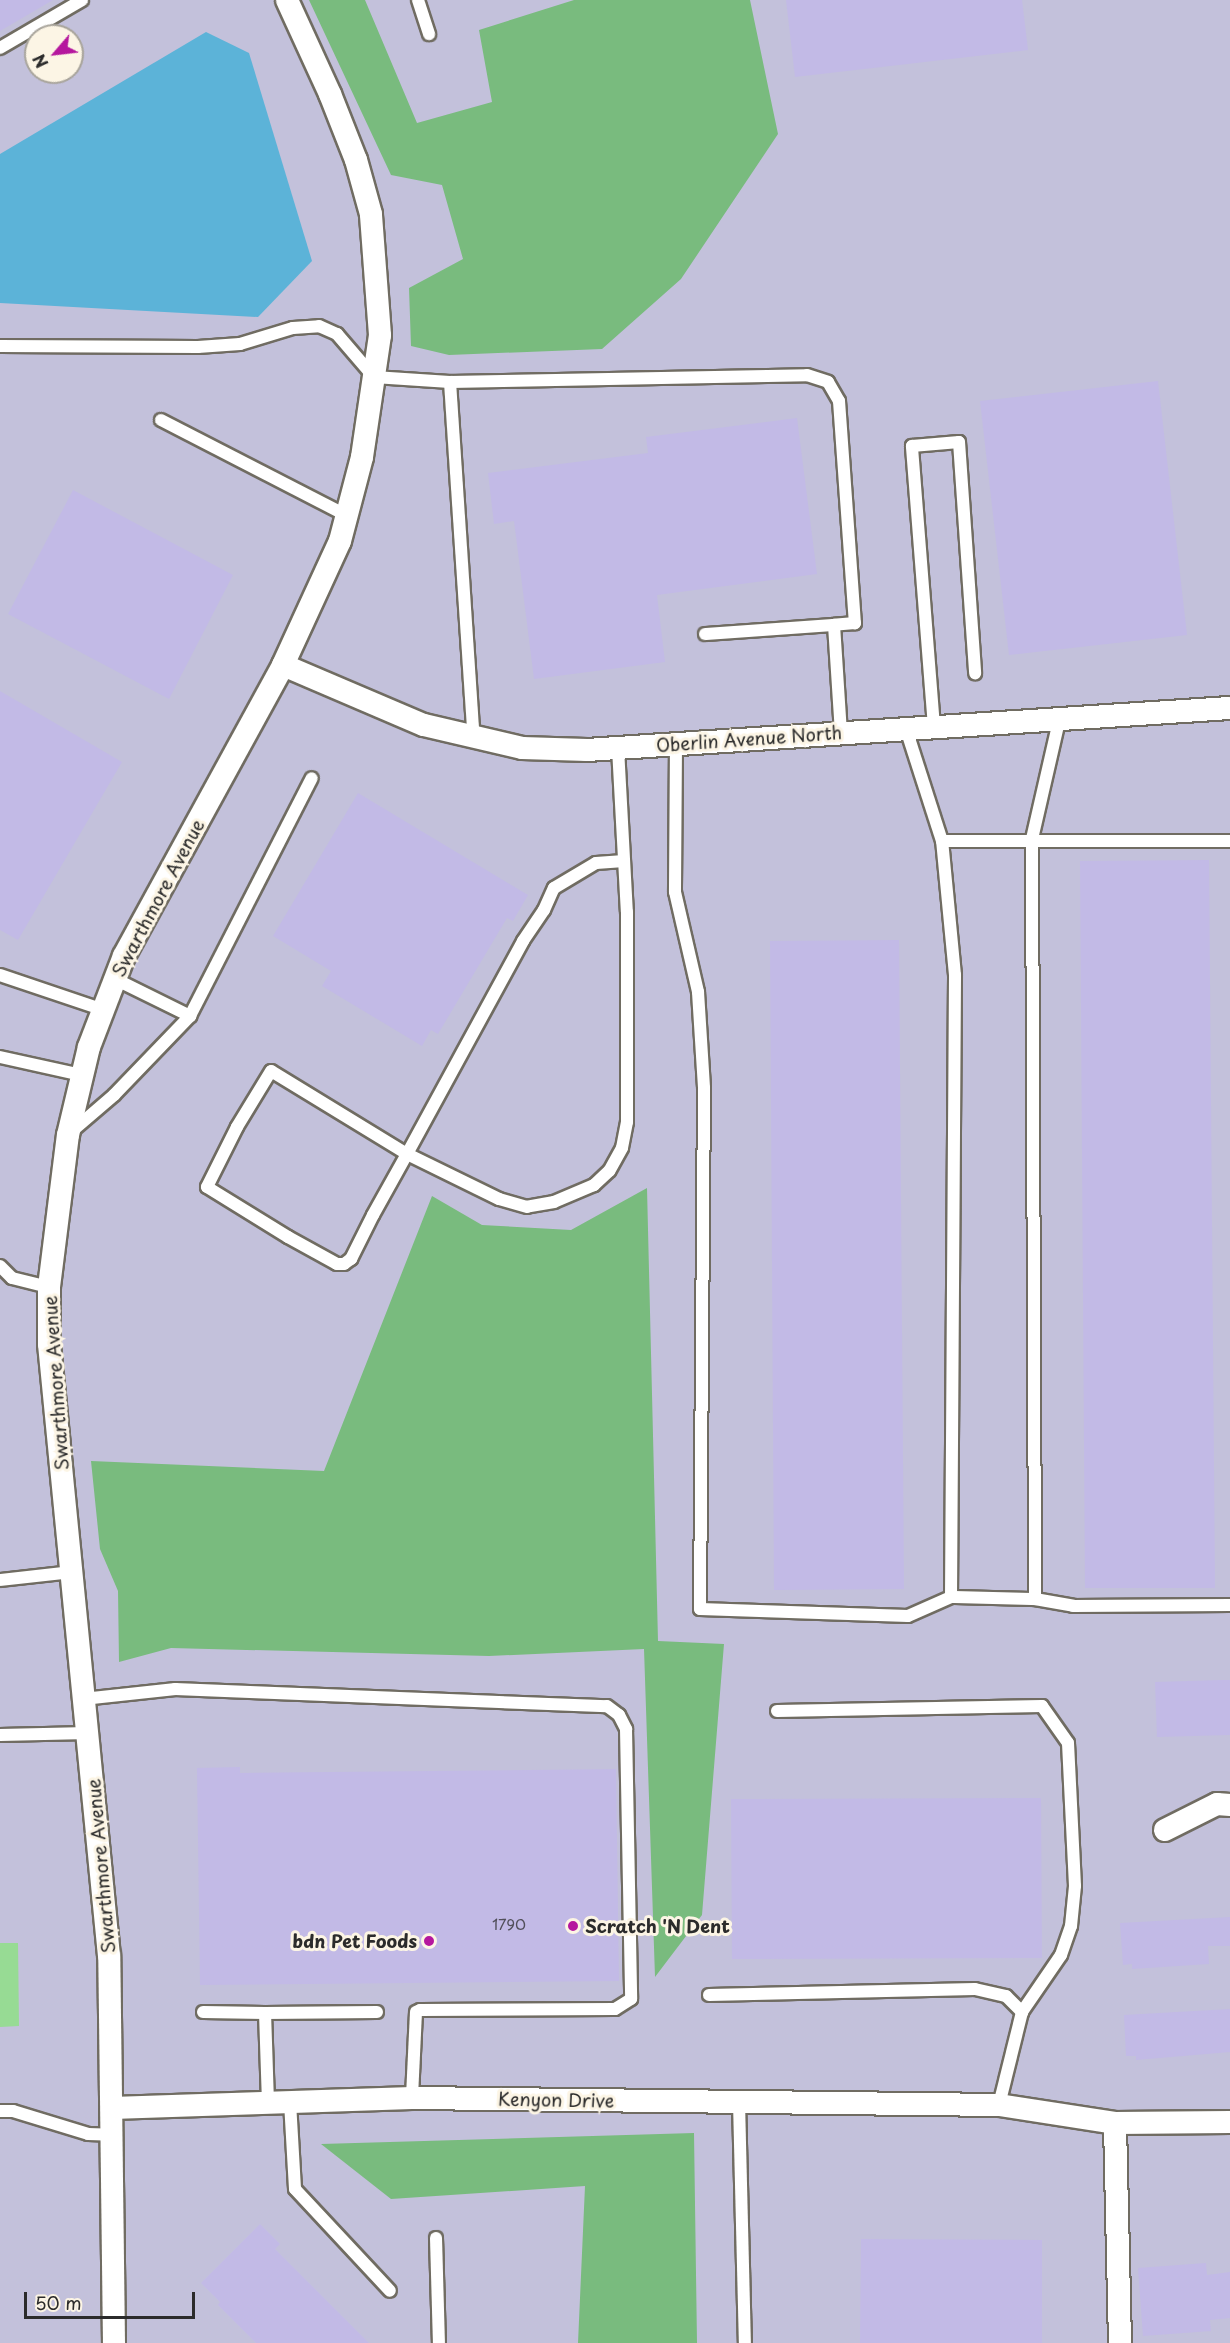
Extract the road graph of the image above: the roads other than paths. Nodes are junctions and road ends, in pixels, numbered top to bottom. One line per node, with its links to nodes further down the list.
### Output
1 (82, 0): 5 (lane)
2 (287, 0): 7 (street, Swarthmore Avenue)
3 (418, 0): 4 (lane)
4 (429, 34)
5 (0, 48)
6 (0, 346): 7 (lane)
7 (374, 377): 8 (lane); 10 (street, Swarthmore Avenue)
8 (450, 382): 11 (lane); 20 (lane)
9 (161, 420): 10 (lane)
10 (346, 515): 13 (street, Swarthmore Avenue)
11 (834, 625): 12 (lane); 19 (lane)
12 (705, 634)
13 (283, 665): 20 (street, Oberlin Avenue North); 29 (street, Swarthmore Avenue)
14 (975, 673): 17 (lane)
15 (1230, 708): 16 (street, Oberlin Avenue North)
16 (1059, 721): 17 (street, Oberlin Avenue North); 24 (lane)
17 (934, 727): 18 (street, Oberlin Avenue North)
18 (906, 729): 19 (street, Oberlin Avenue North); 25 (lane)
19 (841, 733): 21 (street, Oberlin Avenue North)
20 (474, 739): 22 (street, Oberlin Avenue North)
21 (676, 744): 22 (street, Oberlin Avenue North); 40 (lane)
22 (618, 748): 27 (lane)
23 (312, 778): 31 (lane)
24 (1032, 839): 25 (lane); 26 (lane); 41 (lane)
25 (942, 841): 40 (lane)
26 (1230, 841)
27 (624, 861): 35 (lane); 35 (lane)
28 (0, 975): 30 (lane)
29 (115, 979): 30 (street, Swarthmore Avenue); 31 (lane)
30 (104, 1010): 33 (street, Swarthmore Avenue)
31 (190, 1016): 34 (lane)
32 (0, 1057): 33 (lane)
33 (82, 1075): 34 (street, Swarthmore Avenue)
34 (68, 1135): 37 (street, Swarthmore Avenue)
35 (407, 1155): 35 (lane)
36 (0, 1266): 37 (lane)
37 (49, 1287): 38 (street, Swarthmore Avenue)
38 (71, 1572): 39 (lane); 43 (street, Swarthmore Avenue)
39 (0, 1580)
40 (951, 1597): 41 (lane)
41 (1035, 1599): 42 (lane)
42 (1230, 1605)
43 (83, 1699): 45 (street, Swarthmore Avenue); 54 (lane)
44 (777, 1711): 52 (lane)
45 (88, 1733): 46 (lane); 58 (street, Swarthmore Avenue)
46 (0, 1735)
47 (1230, 1805): 48 (street)
48 (1165, 1830)
49 (709, 1995): 52 (lane)
50 (203, 2012): 53 (lane)
51 (378, 2012): 53 (lane)
52 (1022, 2012): 57 (lane)
53 (265, 2013): 55 (lane)
54 (412, 2098): 55 (street, Kenyon Drive); 56 (street, Kenyon Drive)
55 (279, 2102): 58 (street, Kenyon Drive); 64 (lane)
56 (739, 2102): 57 (street, Kenyon Drive); 67 (lane)
57 (999, 2105): 61 (street, Kenyon Drive)
58 (112, 2108): 62 (street, Swarthmore Avenue)
59 (0, 2111): 62 (lane)
60 (1230, 2122): 61 (street, Kenyon Drive)
61 (1115, 2123): 68 (street)
62 (111, 2135): 65 (street, Swarthmore Avenue)
63 (436, 2238): 66 (lane)
64 (390, 2291)
65 (114, 2343)
66 (439, 2343)
67 (744, 2343)
68 (1120, 2343)

